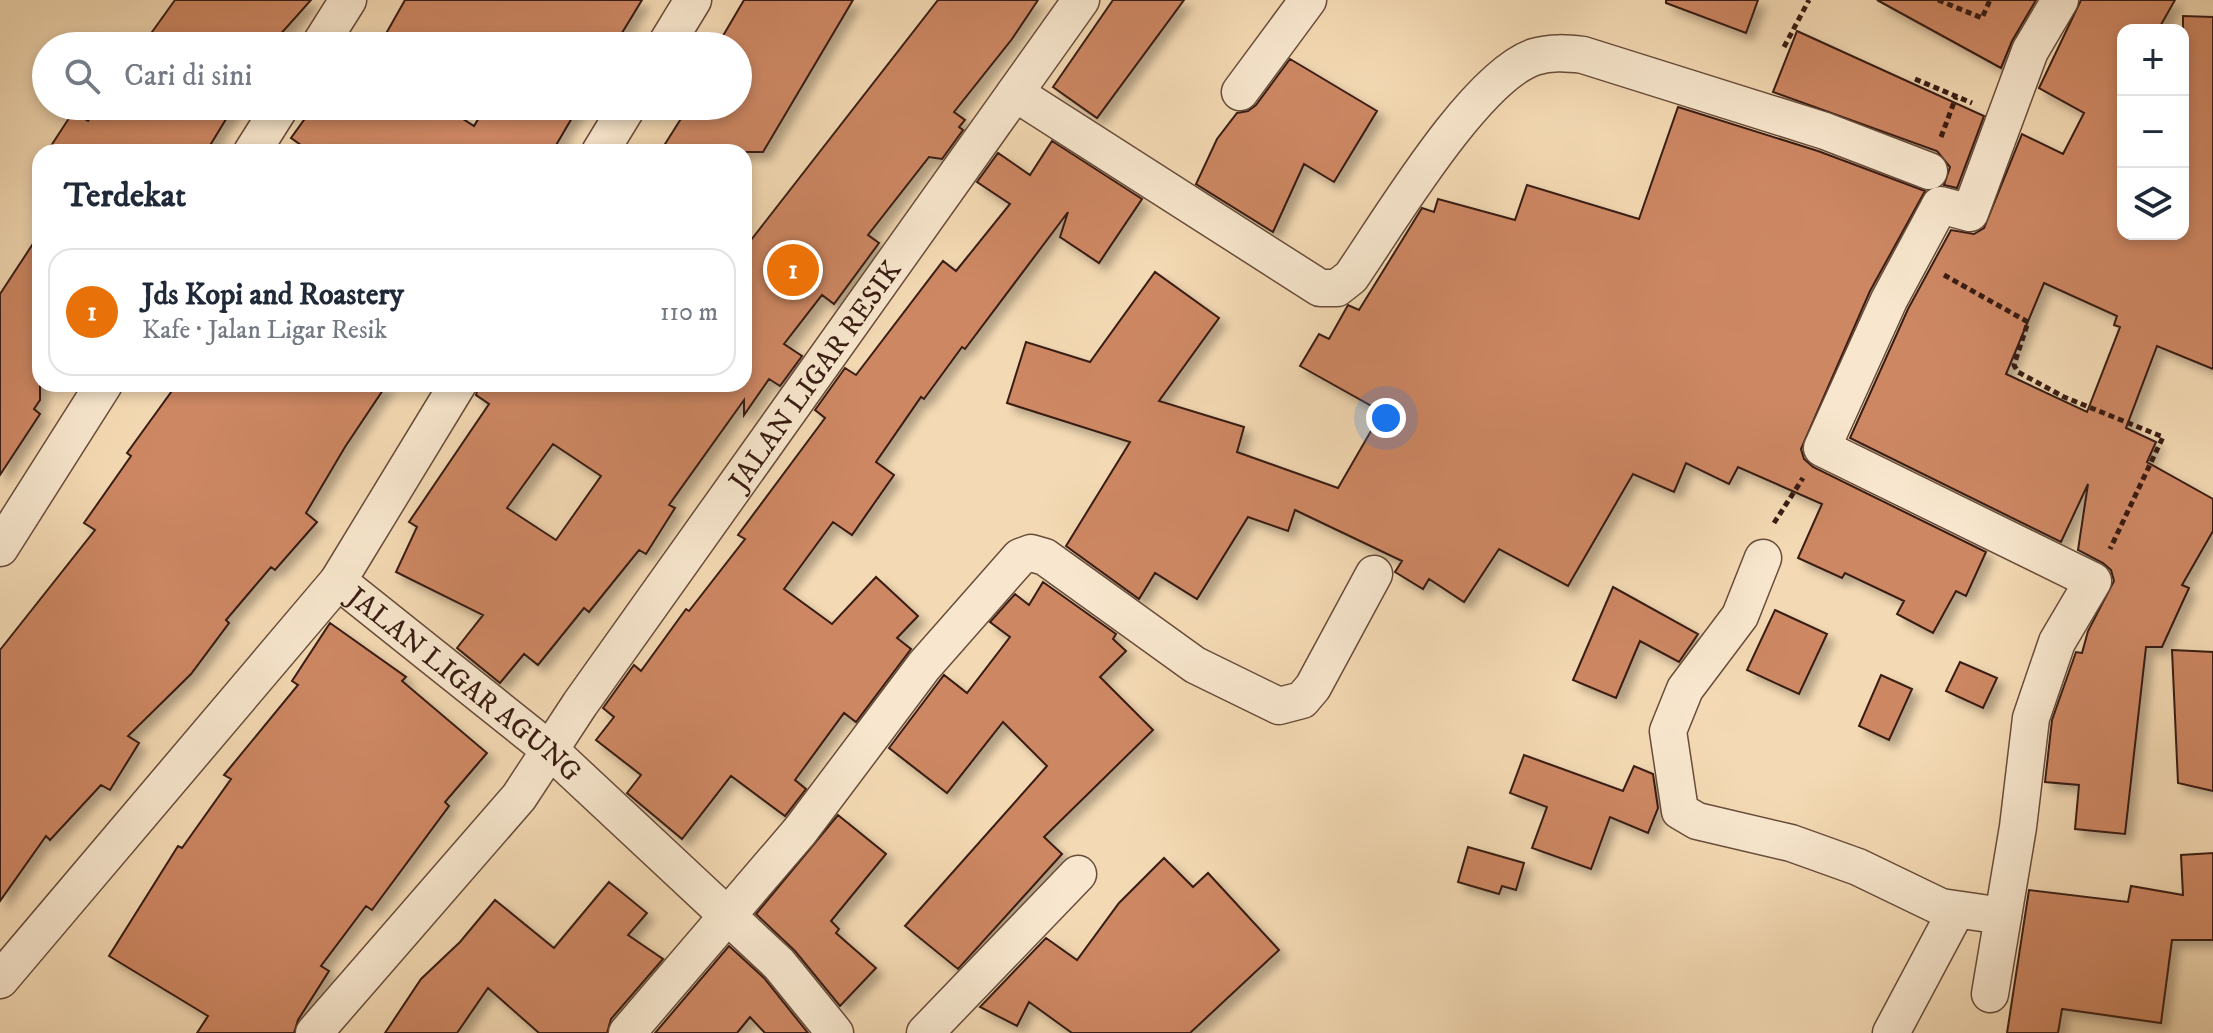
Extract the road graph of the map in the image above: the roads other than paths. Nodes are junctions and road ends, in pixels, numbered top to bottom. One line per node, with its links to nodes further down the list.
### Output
1 (348, 0): 6 (street)
2 (693, 0): 7 (street)
3 (1081, 0): 9 (street, JALAN LIGAR RESIK)
4 (1308, 0): 8 (street)
5 (2060, 0): 25 (street)
6 (328, 32)
7 (674, 32)
8 (1240, 92)
9 (1015, 93): 14 (street); 21 (street, JALAN LIGAR RESIK)
10 (272, 120): 12 (street)
11 (619, 120): 13 (street)
12 (257, 144)
13 (605, 144)
14 (1929, 171)
15 (99, 392): 18 (street)
16 (453, 392): 20 (street, JALAN LIGAR AGUNG)
17 (1764, 547): 23 (street)
18 (0, 548)
19 (1374, 574): 24 (street)
20 (338, 581): 21 (street, JALAN LIGAR AGUNG); 26 (street)
21 (551, 751): 24 (street, JALAN LIGAR AGUNG); 28 (street, JALAN LIGAR RESIK)
22 (1078, 874): 31 (street)
23 (1956, 911): 25 (street); 32 (street)
24 (726, 914): 29 (street); 30 (street, JALAN LIGAR AGUNG)
25 (2003, 916): 27 (street)
26 (6, 963)
27 (1990, 994)
28 (314, 1033)
29 (627, 1033)
30 (835, 1033)
31 (925, 1033)
32 (1891, 1033)

